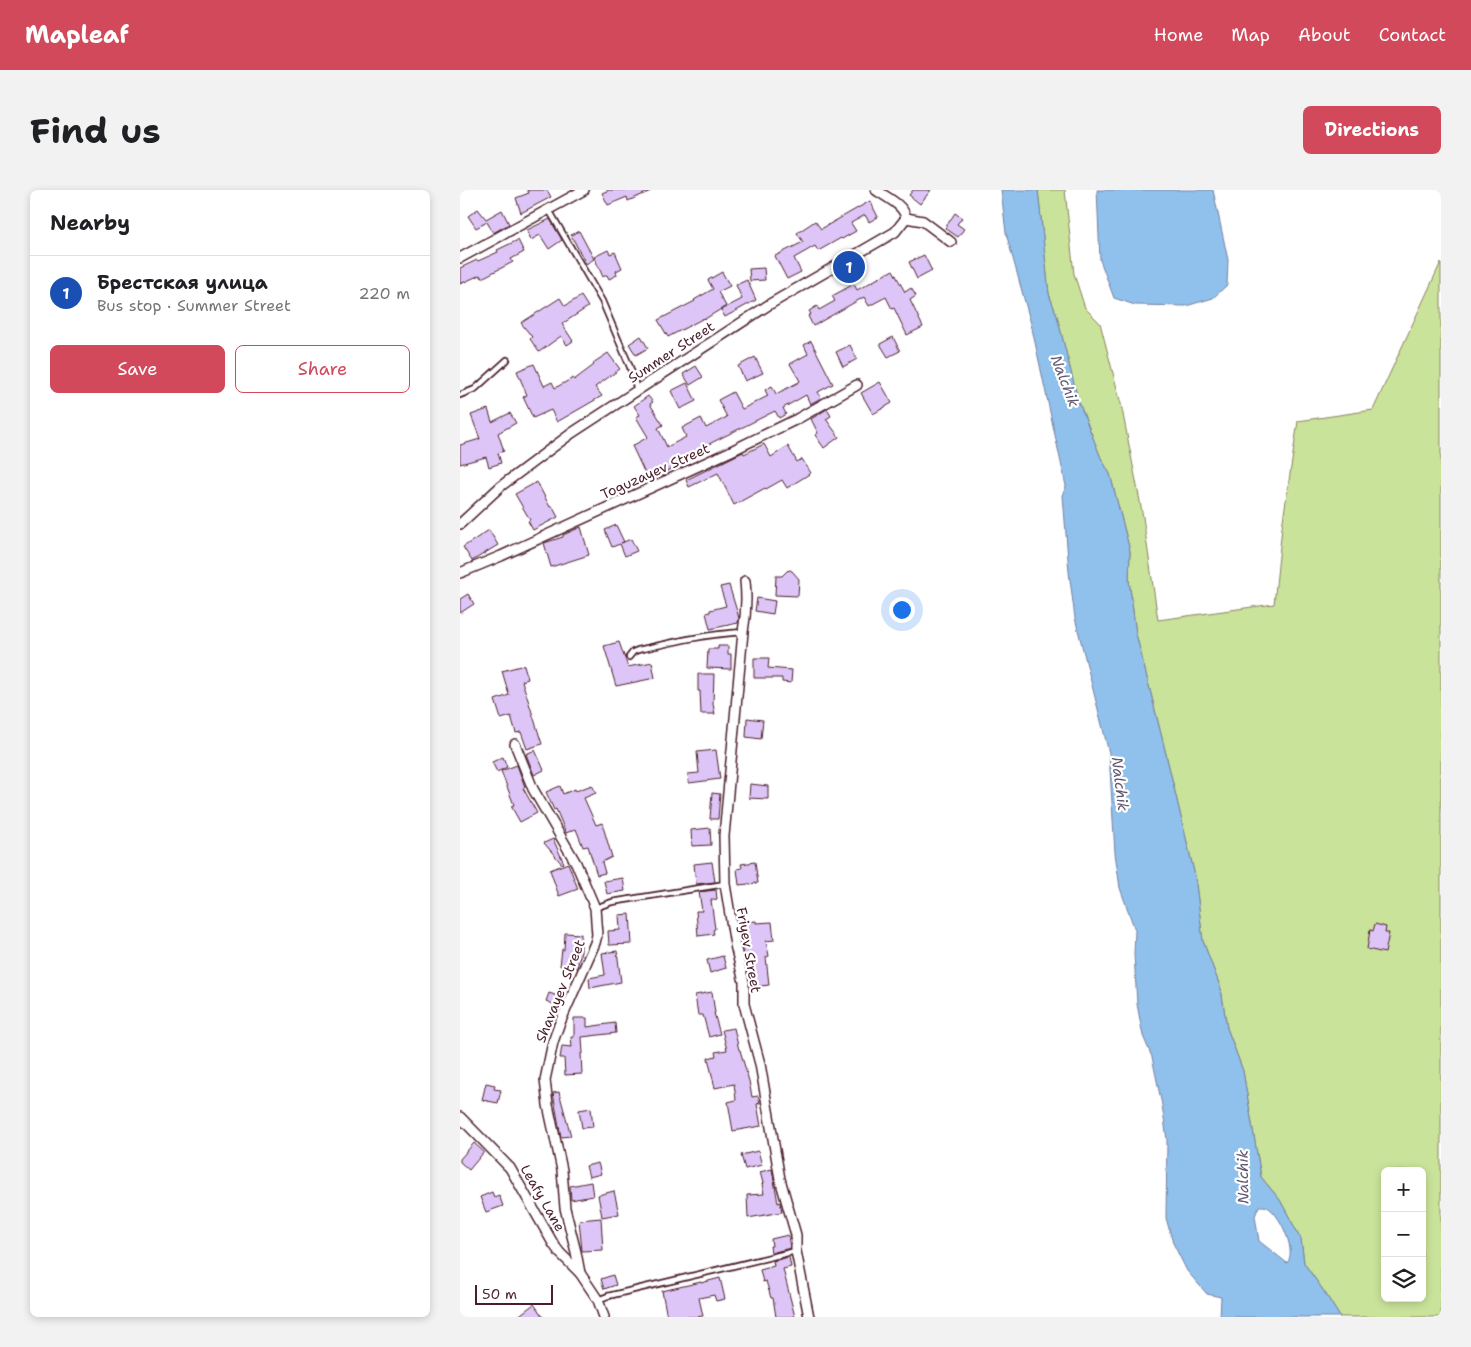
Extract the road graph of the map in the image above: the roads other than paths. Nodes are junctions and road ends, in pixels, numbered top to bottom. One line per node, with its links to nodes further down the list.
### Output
1 (584, 190): 3 (street)
2 (876, 190): 4 (street)
3 (550, 210): 6 (street); 9 (lane)
4 (906, 218): 5 (street); 9 (street, Summer Street)
5 (951, 242)
6 (460, 258)
7 (507, 360): 10 (lane)
8 (857, 385): 12 (street, Toguzayev Street)
9 (636, 390): 11 (street, Summer Street)
10 (460, 395)
11 (460, 524)
12 (460, 573)
13 (745, 581): 14 (street, Friyev Street)
14 (743, 632): 15 (lane); 17 (street, Friyev Street)
15 (629, 656)
16 (515, 744): 18 (street, Shavayev Street)
17 (725, 884): 18 (lane); 20 (street, Friyev Street)
18 (595, 908): 21 (street, Shavayev Street)
19 (460, 1117): 21 (street, Leafy Lane)
20 (796, 1251): 22 (lane); 24 (street, Friyev Street)
21 (580, 1273): 22 (street, Shavayev Street)
22 (598, 1300): 23 (street, Shavayev Street)
23 (604, 1317)
24 (809, 1317)

